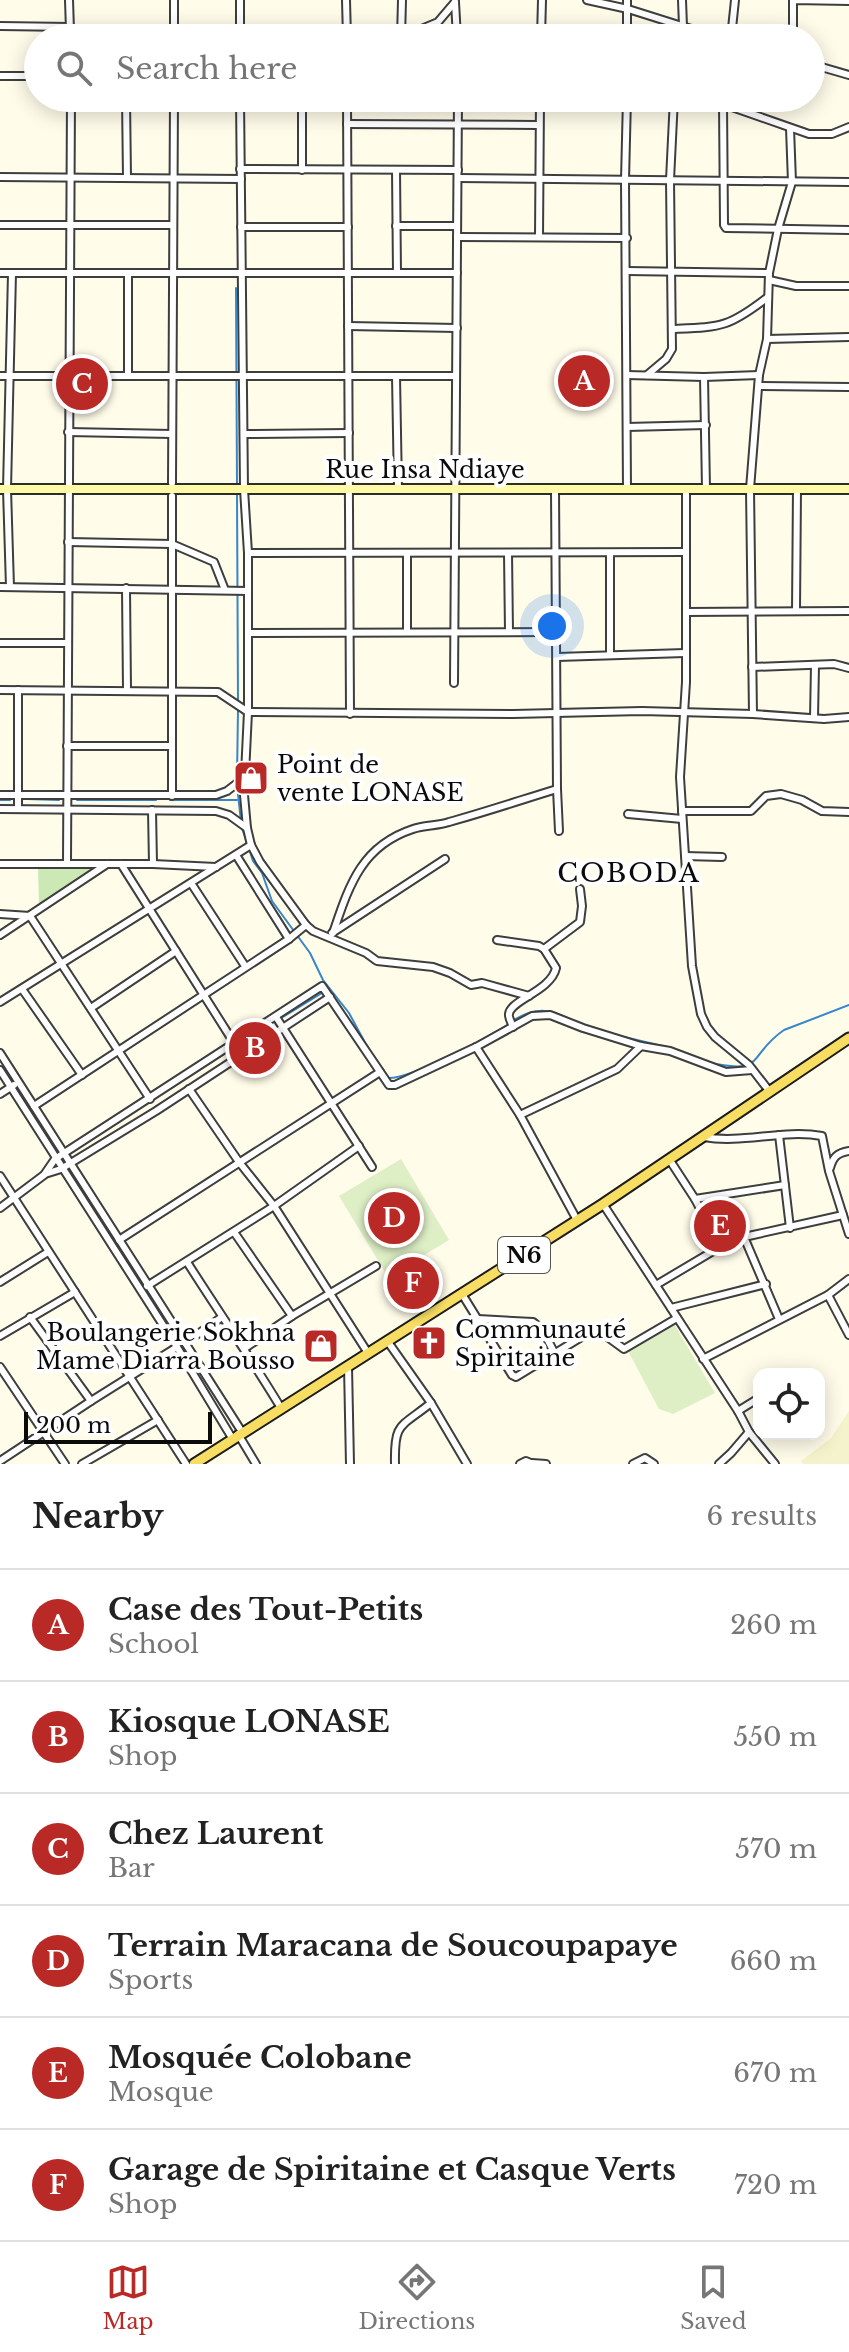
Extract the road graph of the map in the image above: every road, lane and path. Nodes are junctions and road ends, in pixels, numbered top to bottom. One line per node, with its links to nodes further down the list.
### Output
1 (69, 0): 15 (street)
2 (174, 0): 16 (street)
3 (240, 0): 17 (street)
4 (346, 0): 18 (street)
5 (402, 0): 19 (street)
6 (542, 0): 22 (street)
7 (587, 0): 14 (street)
8 (627, 0): 14 (street)
9 (682, 0): 25 (street)
10 (735, 0): 26 (street)
11 (793, 0): 13 (street); 27 (street)
12 (455, 1): 20 (street); 21 (street)
13 (849, 1)
14 (628, 9): 23 (street); 24 (street)
15 (70, 24)
16 (174, 24)
17 (240, 24)
18 (347, 24)
19 (402, 24)
20 (433, 24)
21 (456, 24)
22 (541, 24)
23 (627, 24)
24 (677, 24)
25 (683, 24)
26 (732, 24)
27 (793, 24)
28 (0, 26): 29 (street)
29 (24, 26)
30 (825, 68): 31 (street)
31 (849, 75)
32 (0, 76): 33 (street)
33 (24, 76)
34 (71, 112): 57 (street)
35 (126, 112): 58 (street)
36 (174, 112): 60 (street)
37 (240, 112): 51 (street)
38 (302, 112): 53 (street)
39 (347, 112): 46 (street)
40 (458, 112): 47 (street)
41 (539, 112): 48 (street)
42 (627, 112): 63 (street)
43 (673, 112): 64 (street)
44 (723, 112): 65 (street)
45 (750, 112): 50 (street)
46 (347, 124): 47 (street); 52 (street)
47 (458, 124): 48 (street); 55 (street)
48 (539, 125): 62 (street)
49 (849, 127): 50 (street)
50 (790, 128): 66 (street)
51 (240, 169): 53 (street); 61 (street)
52 (347, 169): 53 (street); 54 (street); 74 (street)
53 (302, 170)
54 (396, 170): 55 (street); 71 (street)
55 (458, 170): 59 (street)
56 (0, 177): 57 (street)
57 (71, 177): 58 (street); 69 (street)
58 (127, 178): 60 (street)
59 (458, 178): 62 (street); 72 (street)
60 (173, 179): 61 (street); 70 (street)
61 (241, 179): 73 (street)
62 (539, 179): 63 (street); 78 (street)
63 (625, 180): 64 (street); 79 (street)
64 (670, 180): 65 (street); 81 (street)
65 (723, 181): 66 (street); 75 (street)
66 (792, 182): 67 (street); 75 (street)
67 (849, 182)
68 (0, 225): 69 (street)
69 (71, 225): 70 (street); 82 (street)
70 (173, 225): 89 (street)
71 (396, 226): 72 (street); 87 (street)
72 (457, 226): 77 (street)
73 (241, 227): 74 (street); 86 (street)
74 (348, 227): 90 (street)
75 (778, 229): 76 (street); 91 (street)
76 (849, 230)
77 (457, 237): 78 (street); 88 (street)
78 (539, 237): 79 (street)
79 (627, 238): 80 (street)
80 (627, 271): 81 (street); 100 (street)
81 (671, 271): 91 (street); 96 (street)
82 (70, 272): 84 (street); 85 (street); 104 (street)
83 (0, 273): 84 (street)
84 (12, 273): 108 (street)
85 (128, 273): 89 (street); 105 (street)
86 (242, 273): 89 (street); 90 (street); 110 (street)
87 (397, 273): 88 (street); 90 (street)
88 (457, 273): 95 (street)
89 (173, 274): 109 (street)
90 (348, 274): 94 (street)
91 (769, 277): 92 (street); 93 (street)
92 (849, 286)
93 (768, 297): 96 (street); 98 (street)
94 (348, 326): 95 (street); 99 (street)
95 (457, 328): 107 (street)
96 (672, 329): 101 (street)
97 (849, 337): 98 (street)
98 (767, 339): 102 (street)
99 (348, 375): 106 (street); 110 (street); 117 (street)
100 (627, 375): 101 (street); 115 (street)
101 (647, 375): 111 (street)
102 (759, 375): 111 (street); 112 (street)
103 (0, 376): 108 (street)
104 (68, 376): 105 (street); 108 (street); 116 (street)
105 (128, 376): 109 (street)
106 (396, 376): 107 (street); 125 (street)
107 (456, 376): 126 (street)
108 (10, 377): 122 (street)
109 (173, 377): 110 (street); 118 (street)
110 (244, 377): 119 (street)
111 (704, 377): 114 (street)
112 (759, 386): 113 (street); 131 (street)
113 (849, 387)
114 (706, 425): 115 (street); 130 (street)
115 (627, 427): 128 (street)
116 (68, 432): 118 (street); 123 (street)
117 (349, 433): 119 (street); 121 (street)
118 (172, 434): 120 (street)
119 (244, 434): 124 (street)
120 (172, 483)
121 (350, 488): 124 (main road, Rue Insa Ndiaye); 125 (main road, Rue Insa Ndiaye); 139 (street)
122 (3, 489): 123 (main road, Rue Insa Ndiaye); 146 (street)
123 (68, 489): 124 (main road, Rue Insa Ndiaye); 135 (street)
124 (244, 489): 138 (street)
125 (398, 489): 126 (main road, Rue Insa Ndiaye)
126 (456, 489): 127 (main road, Rue Insa Ndiaye); 141 (street)
127 (555, 489): 128 (main road, Rue Insa Ndiaye); 143 (street)
128 (627, 489): 129 (main road, Rue Insa Ndiaye)
129 (686, 489): 130 (main road, Rue Insa Ndiaye); 137 (street)
130 (706, 489): 131 (main road, Rue Insa Ndiaye)
131 (750, 489): 132 (main road, Rue Insa Ndiaye); 155 (street)
132 (797, 489): 133 (main road, Rue Insa Ndiaye); 152 (street)
133 (849, 489)
134 (172, 496): 136 (street)
135 (68, 542): 136 (street); 147 (street)
136 (172, 544): 149 (street); 150 (street)
137 (685, 552): 144 (street); 154 (street)
138 (248, 553): 139 (street); 151 (street)
139 (350, 553): 140 (street); 156 (street)
140 (407, 553): 141 (street); 157 (street)
141 (455, 553): 142 (street); 158 (street)
142 (508, 553): 143 (street); 159 (street)
143 (555, 553): 144 (street); 160 (street)
144 (610, 553): 165 (street)
145 (0, 587): 146 (street)
146 (10, 587): 147 (street)
147 (68, 587): 148 (street); 163 (street)
148 (126, 588): 149 (street); 174 (street)
149 (172, 588): 150 (street); 175 (street)
150 (225, 590): 151 (street)
151 (248, 591): 161 (street)
152 (796, 611): 153 (street); 155 (street)
153 (849, 611)
154 (686, 612): 155 (street); 164 (street)
155 (751, 612): 168 (street)
156 (350, 632): 157 (street); 161 (street); 179 (street)
157 (407, 632): 158 (street)
158 (454, 632): 159 (street); 170 (street)
159 (509, 632): 160 (street)
160 (557, 632): 166 (street)
161 (248, 633): 176 (street)
162 (0, 643): 163 (street)
163 (67, 643): 173 (street)
164 (685, 653): 165 (street); 178 (street)
165 (610, 655): 166 (street)
166 (557, 657): 177 (street)
167 (815, 665): 168 (street); 169 (street); 182 (street)
168 (752, 667): 180 (street)
169 (849, 668)
170 (454, 683)
171 (0, 690): 172 (street)
172 (18, 690): 173 (street); 188 (street)
173 (67, 690): 174 (street); 183 (street)
174 (127, 690): 175 (street)
175 (173, 692): 176 (street); 184 (street)
176 (248, 712): 179 (street); 185 (street)
177 (556, 712): 178 (street); 179 (street); 186 (street)
178 (684, 712): 180 (street); 199 (street)
179 (350, 714)
180 (753, 714): 182 (street)
181 (849, 717): 182 (street)
182 (814, 718)
183 (67, 746): 184 (street); 189 (street)
184 (172, 746): 191 (street)
185 (244, 778): 191 (street); 200 (street)
186 (557, 789): 201 (street); 220 (street)
187 (0, 795): 188 (street)
188 (18, 795): 189 (street); 193 (street)
189 (67, 796): 190 (street); 194 (street)
190 (164, 796): 191 (street); 196 (street)
191 (172, 796)
192 (0, 809): 193 (street)
193 (18, 809): 194 (street)
194 (67, 809): 195 (street); 208 (street)
195 (152, 810): 196 (street); 211 (street)
196 (164, 810): 200 (street)
197 (849, 812): 199 (street)
198 (628, 814): 199 (street)
199 (682, 815): 204 (street)
200 (247, 828): 202 (street)
201 (559, 831)
202 (251, 845): 203 (street); 218 (street)
203 (236, 855): 212 (street); 221 (street)
204 (685, 856): 205 (street); 244 (street)
205 (722, 857)
206 (445, 859): 220 (street)
207 (0, 864): 208 (street)
208 (67, 864): 209 (street)
209 (108, 864): 210 (street); 217 (street)
210 (121, 864): 211 (street); 215 (street)
211 (153, 864): 212 (street)
212 (216, 867): 213 (street)
213 (191, 883): 215 (street); 226 (street)
214 (580, 889): 223 (street)
215 (149, 909): 224 (street); 225 (street)
216 (0, 914): 217 (street)
217 (30, 916): 219 (street); 225 (street)
218 (306, 925): 220 (street); 221 (street)
219 (0, 935)
220 (330, 935): 229 (street)
221 (289, 939): 226 (street)
222 (497, 940): 223 (street)
223 (544, 949): 229 (street)
224 (176, 951): 228 (street); 232 (street)
225 (62, 964): 227 (street); 232 (street)
226 (245, 966): 228 (street)
227 (22, 989): 231 (street); 246 (street)
228 (203, 993): 237 (street); 240 (street)
229 (529, 996): 234 (street)
230 (330, 997): 233 (street); 235 (street); 245 (street)
231 (0, 1002)
232 (91, 1008): 240 (street)
233 (276, 1017): 235 (street); 237 (street)
234 (513, 1027): 238 (street); 239 (street)
235 (282, 1028): 242 (street); 253 (street)
236 (849, 1038): 250 (main road, N6)
237 (233, 1043): 242 (street); 252 (street)
238 (641, 1046): 244 (street); 255 (street)
239 (476, 1047): 245 (street); 255 (street)
240 (117, 1051): 246 (street); 252 (street)
241 (0, 1053): 247 (street)
242 (241, 1054): 249 (street)
243 (0, 1070): 248 (street)
244 (752, 1070): 250 (street)
245 (380, 1072): 253 (street)
246 (82, 1075): 254 (street)
247 (19, 1082): 248 (street); 254 (street)
248 (11, 1087): 251 (street); 261 (street)
249 (189, 1089): 263 (street); 264 (street)
250 (770, 1092): 257 (main road, N6)
251 (0, 1094)
252 (150, 1099): 260 (street)
253 (331, 1102): 258 (street); 264 (street)
254 (34, 1106): 260 (street)
255 (520, 1115): 277 (street)
256 (779, 1135): 257 (street); 267 (street); 270 (street)
257 (702, 1137): 262 (main road, N6)
258 (359, 1146): 265 (street); 274 (street)
259 (849, 1151): 267 (street)
260 (65, 1153): 261 (street); 263 (street)
261 (55, 1159): 266 (street); 268 (street)
262 (669, 1159): 272 (street); 273 (main road, N6)
263 (71, 1162): 266 (street); 282 (street)
264 (239, 1162): 274 (street); 282 (street)
265 (372, 1167)
266 (61, 1169): 268 (street); 286 (street)
267 (829, 1171): 276 (street)
268 (44, 1175): 271 (street)
269 (0, 1176): 271 (street)
270 (785, 1185): 272 (street); 278 (street)
271 (14, 1199): 275 (street); 284 (street)
272 (695, 1199): 283 (street)
273 (603, 1204): 277 (main road, N6); 292 (street)
274 (274, 1206): 279 (street); 295 (street)
275 (0, 1208)
276 (843, 1215): 278 (street); 280 (street)
277 (577, 1220): 296 (main road, N6)
278 (790, 1228): 281 (street)
279 (234, 1232): 287 (street); 299 (street)
280 (849, 1234)
281 (744, 1237): 283 (street); 291 (street)
282 (119, 1240): 285 (street)
283 (720, 1247): 292 (street)
284 (48, 1252): 290 (street); 294 (street)
285 (128, 1253): 286 (street); 293 (street)
286 (120, 1259): 309 (street)
287 (187, 1262): 293 (street); 301 (street)
288 (376, 1266): 295 (street)
289 (849, 1279): 297 (street)
290 (0, 1282)
291 (766, 1284): 298 (street); 304 (street)
292 (656, 1285): 298 (street)
293 (147, 1286): 308 (street)
294 (75, 1292): 300 (street); 316 (street)
295 (330, 1294): 299 (street); 311 (street)
296 (462, 1294): 303 (street); 307 (main road, N6)
297 (828, 1295): 304 (street); 305 (street)
298 (671, 1308): 302 (street)
299 (292, 1316): 310 (street)
300 (30, 1317): 306 (street); 317 (street)
301 (222, 1317): 308 (street); 310 (street)
302 (677, 1318): 312 (street); 313 (street)
303 (478, 1319): 312 (street); 312 (street)
304 (779, 1319): 313 (street)
305 (849, 1335)
306 (0, 1336)
307 (388, 1342): 311 (main road, N6); 319 (street)
308 (185, 1343): 325 (street)
309 (177, 1347): 316 (street); 325 (street)
310 (245, 1348): 320 (street)
311 (368, 1353): 314 (main road, N6)
312 (555, 1354)
313 (703, 1359): 321 (street)
314 (348, 1366): 320 (main road, N6); 328 (street)
315 (0, 1367): 324 (street)
316 (130, 1377): 317 (street); 322 (street)
317 (91, 1401): 324 (street)
318 (753, 1402): 321 (street)
319 (431, 1403): 333 (street); 334 (street)
320 (281, 1408): 325 (main road, N6)
321 (738, 1411): 323 (street)
322 (158, 1420): 329 (street); 330 (street)
323 (749, 1432): 340 (street); 341 (street)
324 (43, 1433): 326 (street); 327 (street)
325 (237, 1435): 331 (main road, N6); 332 (street)
326 (0, 1461)
327 (61, 1462)
328 (347, 1463)
329 (82, 1464)
330 (186, 1464)
331 (194, 1464)
332 (256, 1464)
333 (395, 1464)
334 (467, 1464)
335 (520, 1464): 336 (street)
336 (532, 1464): 337 (street)
337 (546, 1464)
338 (633, 1464): 339 (street)
339 (654, 1464)
340 (719, 1464)
341 (775, 1464)

